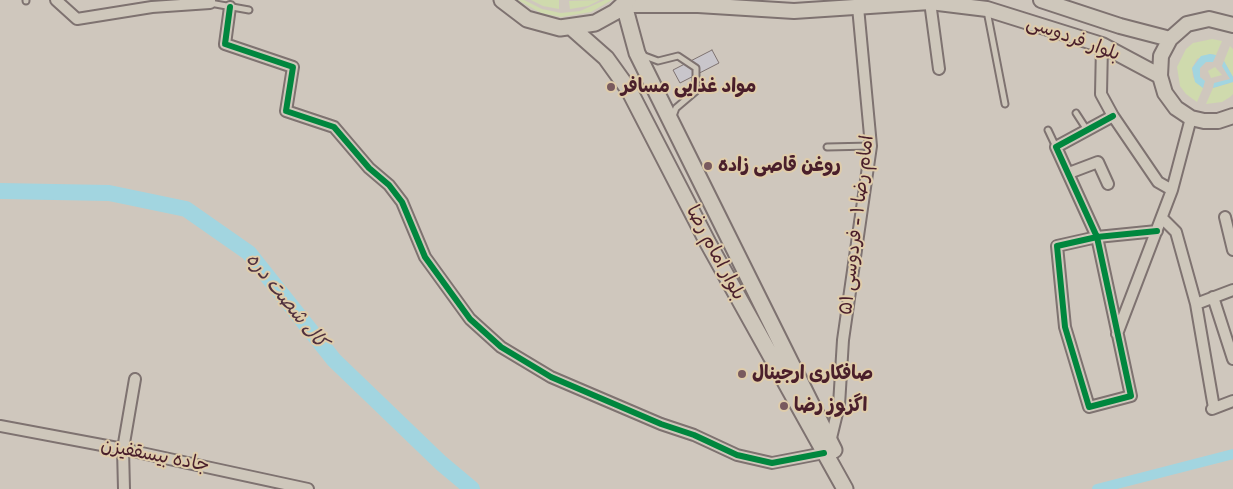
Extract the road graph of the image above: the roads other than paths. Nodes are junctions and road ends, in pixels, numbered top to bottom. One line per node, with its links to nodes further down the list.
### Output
1 (56, 0): 7 (street)
2 (502, 0): 13 (main road)
3 (1041, 0): 14 (main road, بلوار فردوسی)
4 (210, 2): 7 (street); 8 (lane)
5 (626, 2): 9 (main road, بلوار فردوسی); 13 (main road); 16 (main road, بلوار امام رضا)
6 (930, 2): 9 (main road, بلوار فردوسی); 10 (main road, بلوار فردوسی); 17 (street)
7 (151, 4)
8 (230, 7): 11 (lane); 48 (street)
9 (858, 7): 27 (street, امام رضا ۱ - فردوسی ۵۱)
10 (987, 9): 15 (main road, بلوار فردوسی); 19 (lane)
11 (249, 10)
12 (1233, 25): 14 (main road)
13 (572, 28): 38 (main road, بلوار امام رضا)
14 (1170, 39): 18 (main road)
15 (1102, 44): 18 (main road, بلوار فردوسی); 21 (street)
16 (637, 53): 24 (main road, بلوار امام رضا); 24 (lane)
17 (939, 69)
18 (1160, 76): 22 (main road)
19 (1005, 104)
20 (1076, 114): 26 (lane)
21 (1113, 116): 26 (street); 32 (street)
22 (1191, 118): 23 (main road); 32 (street)
23 (1232, 118)
24 (670, 121): 36 (main road, بلوار امام رضا)
25 (1048, 130): 29 (lane)
26 (1087, 130): 29 (street)
27 (871, 146): 28 (lane); 48 (street, امام رضا ۱ - فردوسی ۵۱)
28 (827, 147)
29 (1056, 147): 30 (street)
30 (1069, 173): 31 (street); 37 (street)
31 (1108, 184)
32 (1172, 190): 34 (street)
33 (1225, 217): 39 (street)
34 (1162, 219): 35 (street); 42 (street)
35 (1157, 231): 37 (street); 43 (street)
36 (726, 234): 38 (main road); 48 (main road, بلوار امام رضا)
37 (1096, 237): 43 (street); 43 (street)
38 (708, 243): 48 (main road, بلوار امام رضا)
39 (1233, 250)
40 (1233, 290): 41 (street)
41 (1213, 298): 42 (street); 44 (street)
42 (1196, 304): 46 (street)
43 (1116, 334)
44 (1233, 359)
45 (134, 380): 49 (street)
46 (1233, 401)
47 (0, 426): 49 (street, جاده بیسقفیزن)
48 (827, 447): 52 (main road, بلوار امام رضا); 53 (main road, بلوار امام رضا)
49 (123, 449): 50 (street); 51 (street, جاده بیسقفیزن)
50 (124, 489)
51 (308, 489)
52 (845, 489)
53 (854, 489)

